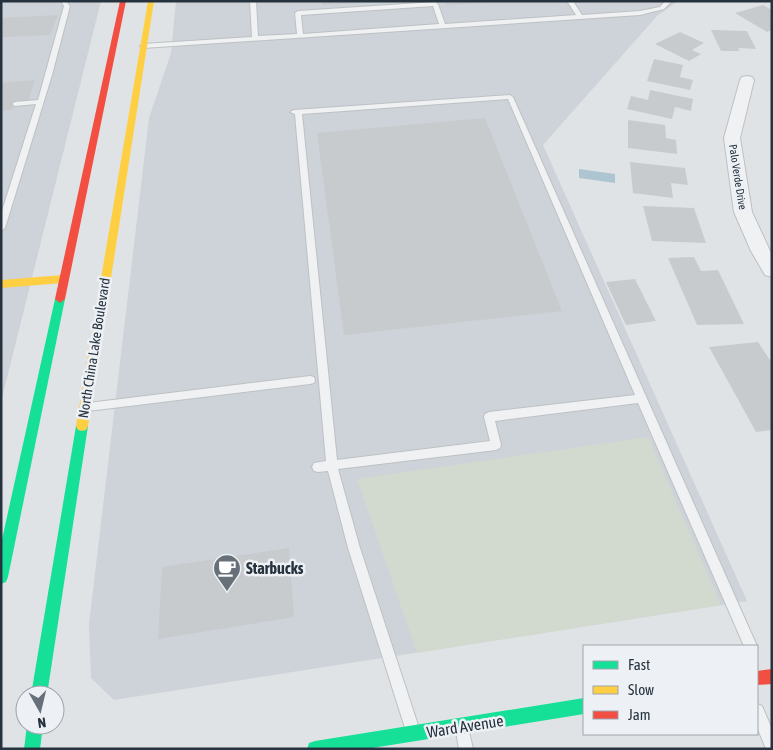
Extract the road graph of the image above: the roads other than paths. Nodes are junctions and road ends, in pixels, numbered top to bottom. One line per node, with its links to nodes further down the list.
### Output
1 (123, 1): 17 (main road)
2 (151, 1): 11 (main road, North China Lake Boulevard)
3 (253, 1): 10 (lane)
4 (570, 1): 7 (lane)
5 (669, 1): 7 (lane)
6 (63, 2): 13 (lane)
7 (580, 17): 8 (lane)
8 (443, 26): 9 (lane); 9 (lane)
9 (300, 35): 10 (lane)
10 (255, 38): 11 (lane)
11 (143, 46): 21 (main road, North China Lake Boulevard)
12 (747, 80): 16 (street, Palo Verde Drive)
13 (40, 102): 14 (lane); 15 (lane)
14 (14, 104)
15 (1, 228)
16 (772, 270)
17 (63, 279): 18 (main road); 24 (main road)
18 (1, 284)
19 (310, 380): 21 (lane)
20 (642, 398): 22 (lane); 22 (lane); 25 (lane)
21 (84, 407): 28 (main road, North China Lake Boulevard)
22 (332, 466): 23 (lane); 32 (lane)
23 (318, 467)
24 (1, 577)
25 (750, 645)
26 (758, 663): 27 (lane)
27 (764, 677)
28 (41, 685)
29 (583, 706): 31 (main road, Ward Avenue)
30 (758, 713): 34 (lane)
31 (462, 727): 32 (main road, Ward Avenue); 37 (lane)
32 (414, 734): 36 (main road, Ward Avenue)
33 (34, 735): 35 (main road)
34 (772, 746)
35 (32, 749)
36 (315, 749)
37 (466, 749)

